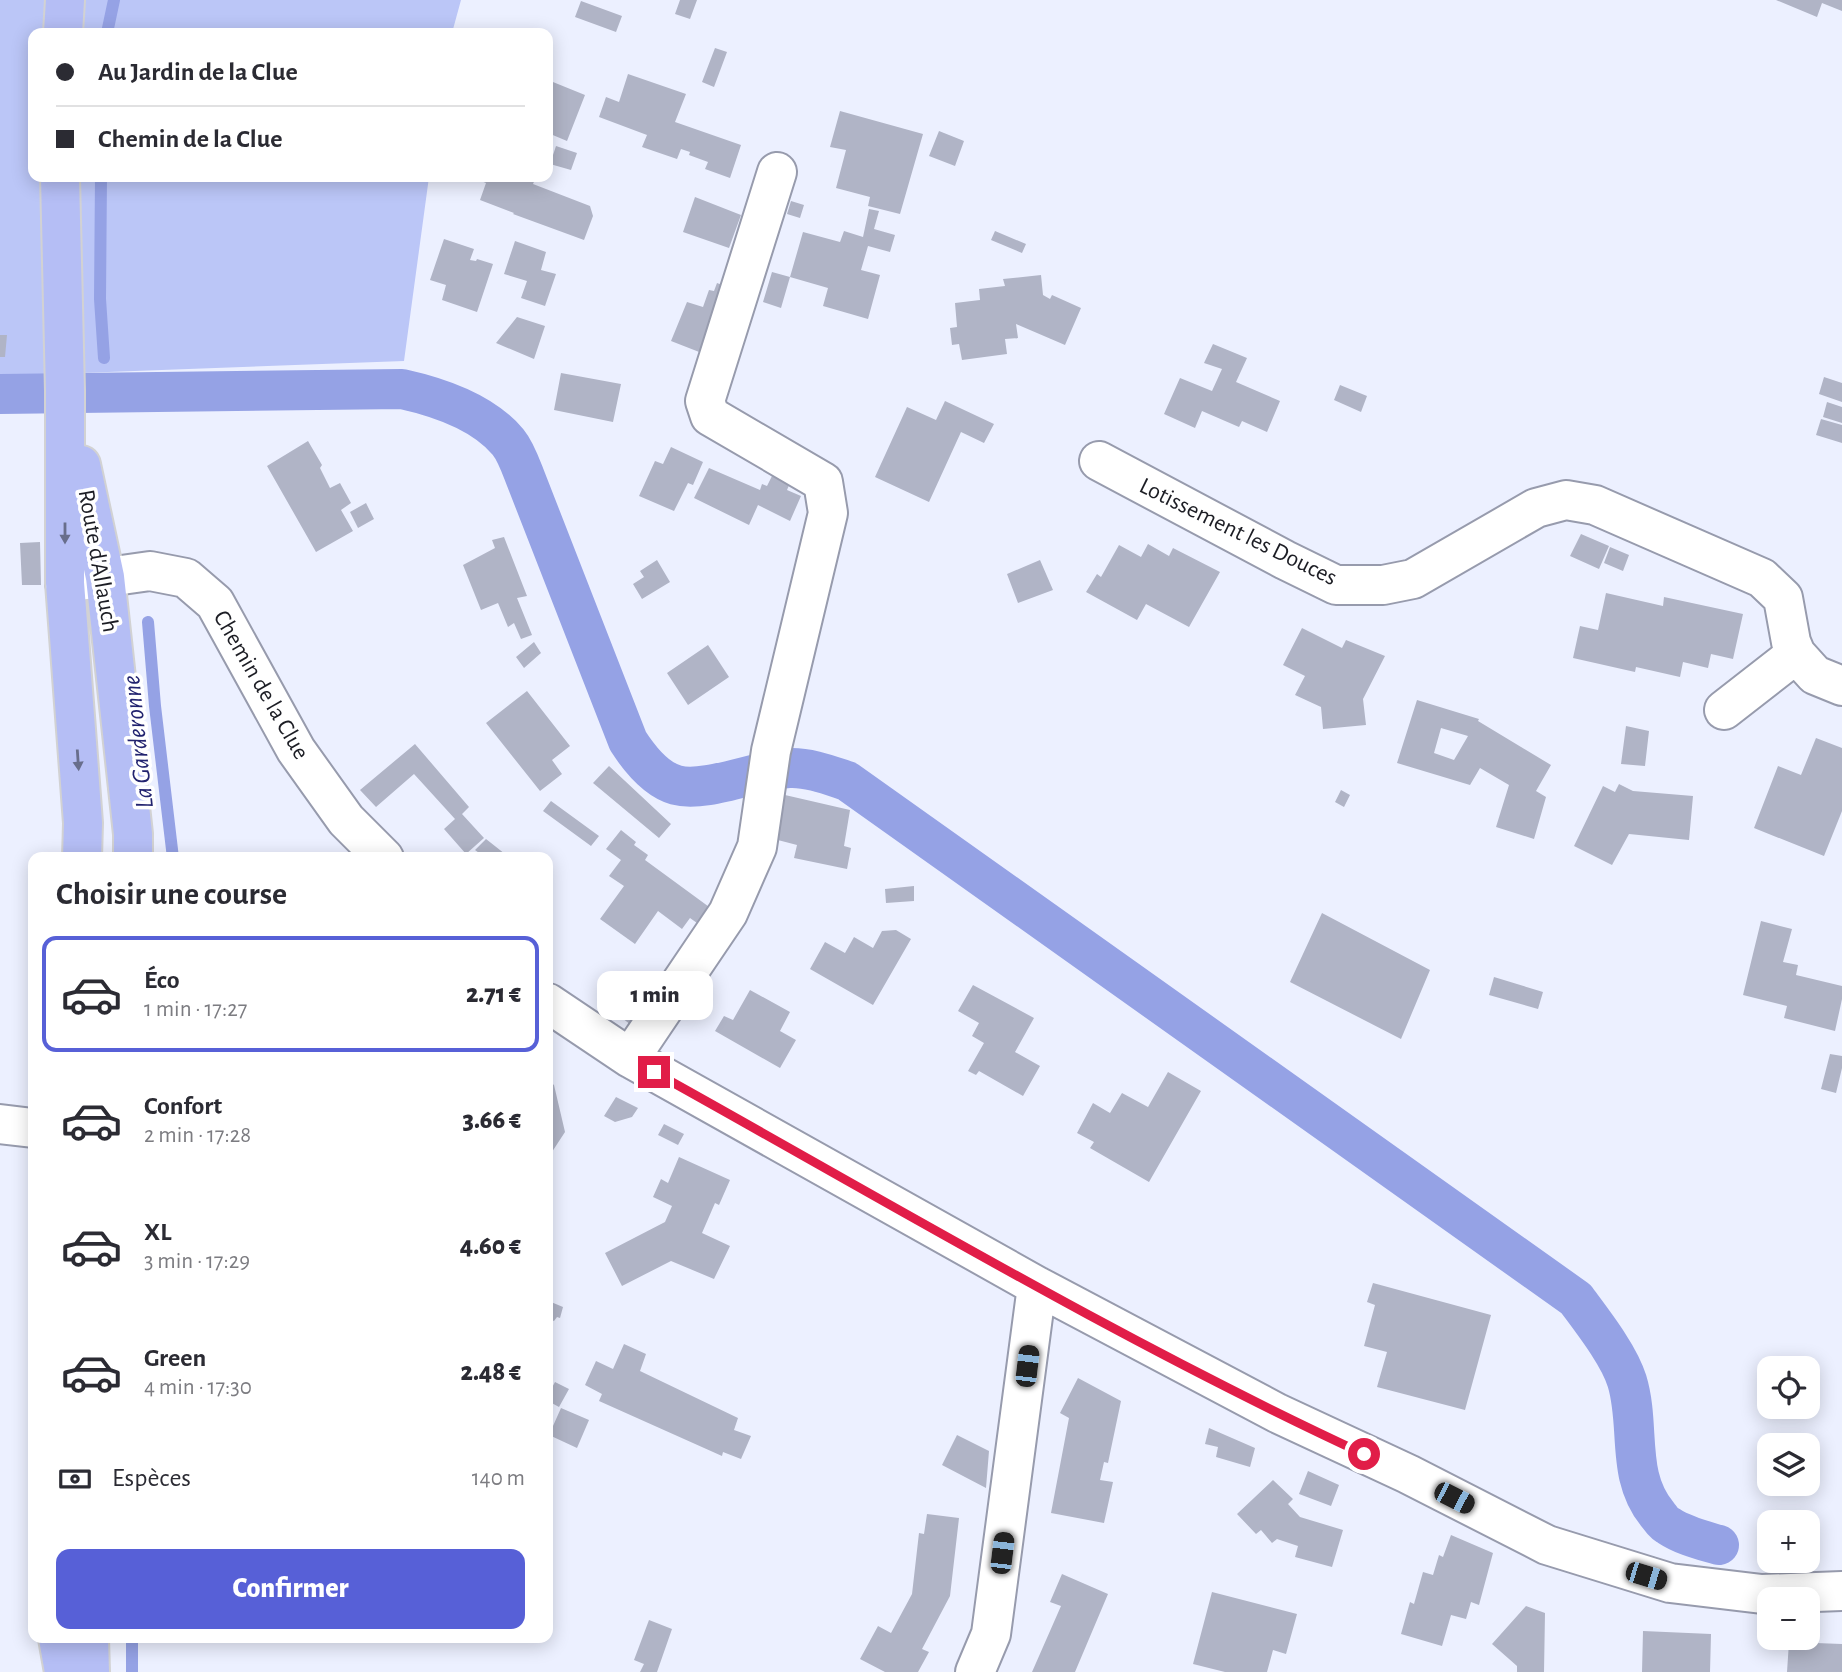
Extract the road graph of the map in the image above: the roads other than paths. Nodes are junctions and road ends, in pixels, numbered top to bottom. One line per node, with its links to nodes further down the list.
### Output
1 (65, 0): 2 (main road)
2 (63, 28)
3 (777, 172): 16 (street)
4 (60, 182): 5 (main road, Route d'Allauch)
5 (65, 391): 7 (main road, Route d'Allauch); 8 (main road, Route d'Allauch, one-way to 8)
6 (1099, 461): 9 (street, Lotissement les Douces)
7 (105, 577): 8 (street, Chemin de la Clue); 13 (main road, Route d'Allauch); 14 (street, Chemin de la Clue)
8 (65, 583): 12 (main road, Route d'Allauch, one-way to 12)
9 (1796, 654): 10 (street); 11 (street)
10 (1842, 686)
11 (1724, 710)
12 (82, 852)
13 (133, 852)
14 (377, 852)
15 (553, 1006): 16 (street)
16 (630, 1058): 19 (street)
17 (0, 1124): 18 (street)
18 (28, 1127)
19 (1037, 1286): 20 (street); 25 (street)
20 (1842, 1591)
21 (59, 1643): 23 (main road)
22 (89, 1643): 24 (main road)
23 (64, 1672)
24 (90, 1672)
25 (975, 1672)

